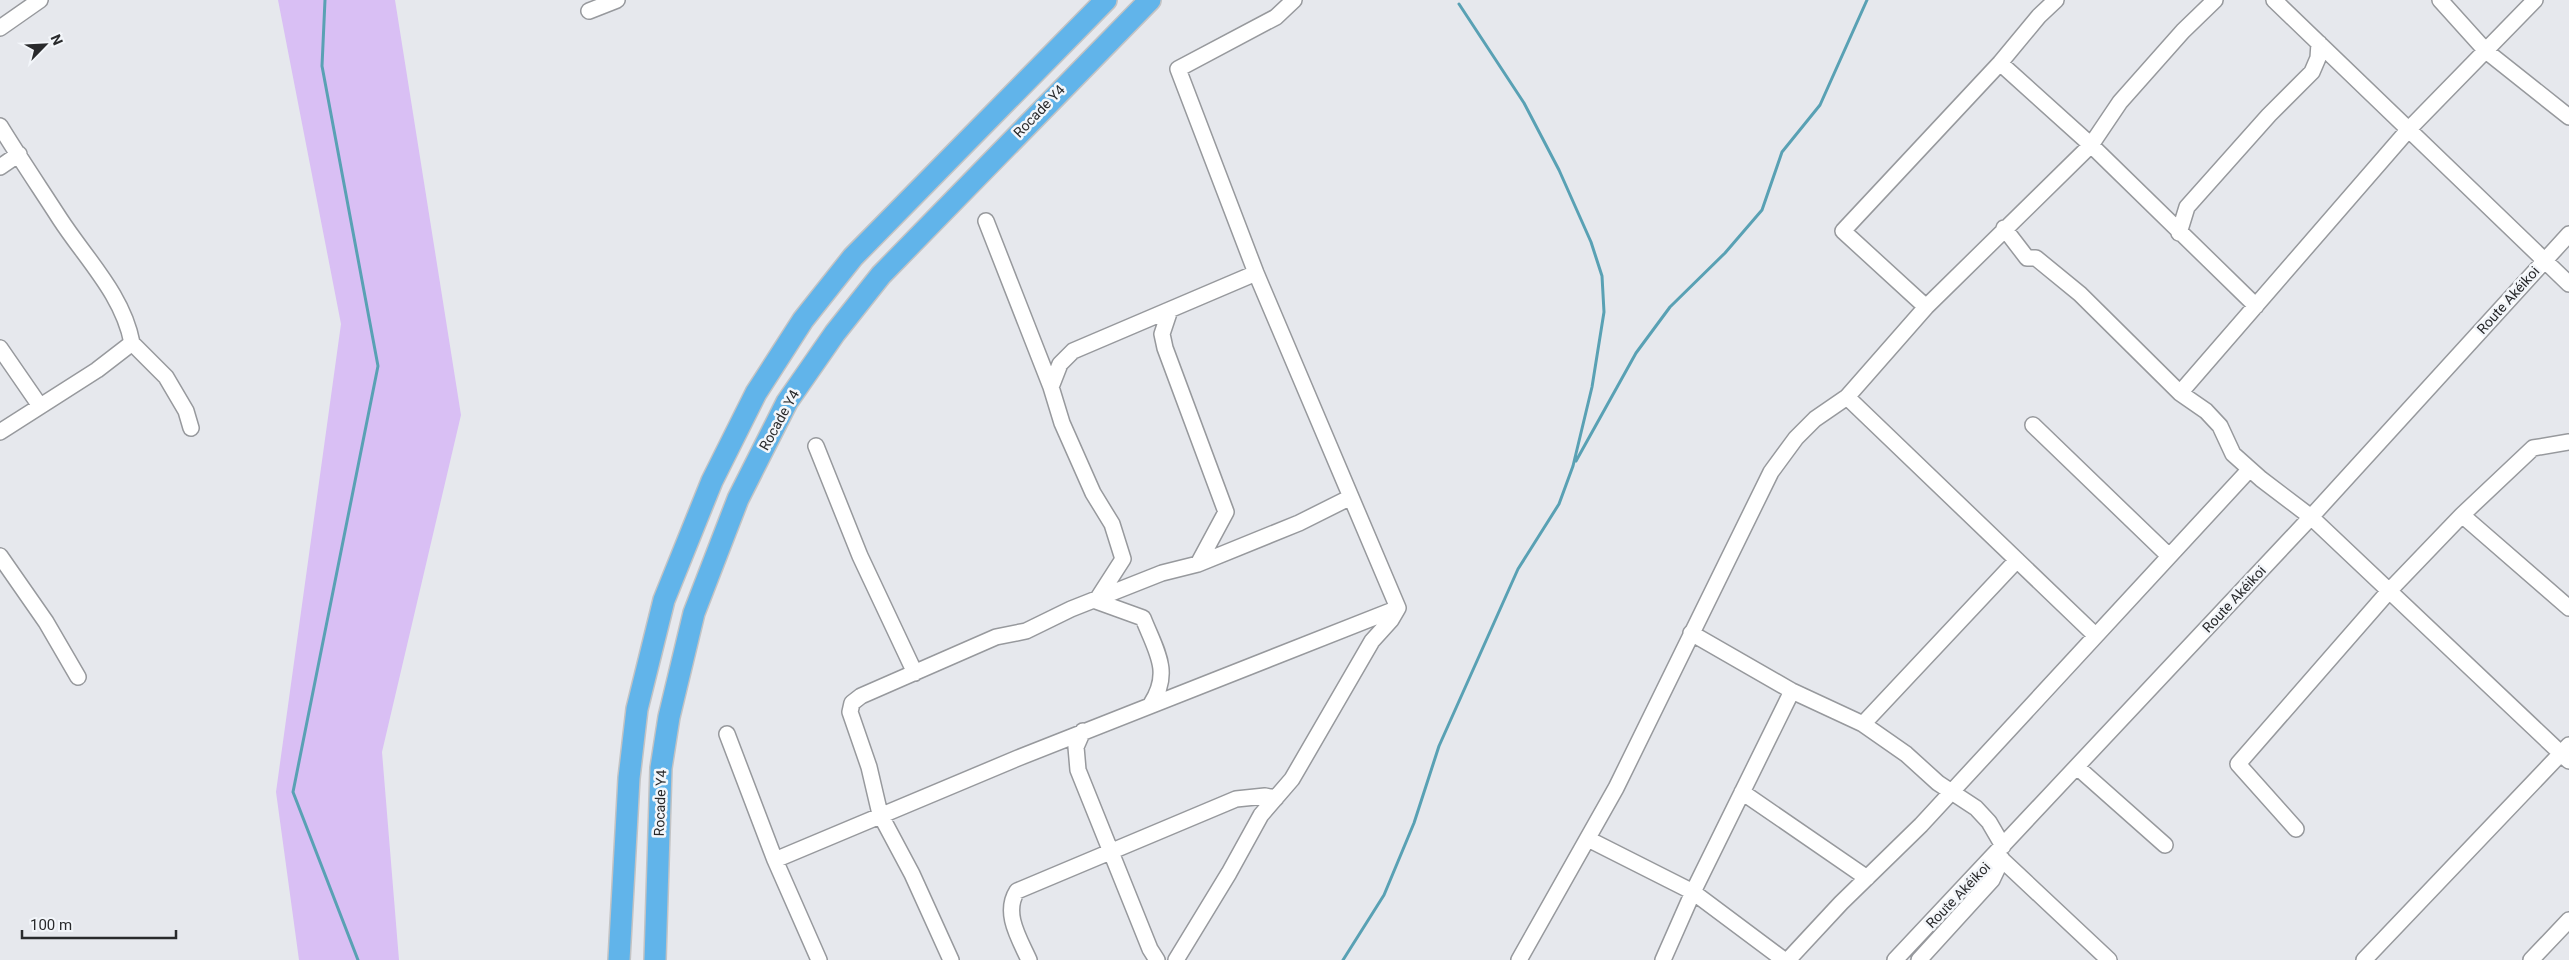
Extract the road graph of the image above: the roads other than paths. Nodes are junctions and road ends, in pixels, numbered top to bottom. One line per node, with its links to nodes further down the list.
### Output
1 (40, 0): 12 (street)
2 (617, 0): 11 (street)
3 (1106, 0): 79 (highway)
4 (1150, 0): 80 (highway, Rocade Y4)
5 (1294, 0): 27 (street)
6 (2056, 0): 15 (street)
7 (2215, 0): 19 (street)
8 (2274, 0): 13 (street)
9 (2440, 0): 14 (street)
10 (2535, 0): 14 (street)
11 (589, 11)
12 (0, 28)
13 (2319, 43): 18 (street); 24 (street)
14 (2486, 51): 16 (street); 18 (street)
15 (2000, 63): 19 (street); 30 (street)
16 (2569, 117)
17 (0, 126): 20 (street)
18 (2409, 129): 26 (street); 29 (street)
19 (2091, 145): 23 (street); 24 (street)
20 (19, 154): 21 (street); 32 (street)
21 (0, 168)
22 (986, 220): 34 (street)
23 (2004, 228): 30 (street); 35 (street)
24 (2179, 233): 29 (street)
25 (2569, 234): 26 (street, Route Akéikoi)
26 (2544, 260): 28 (street); 46 (street, Route Akéikoi)
27 (1256, 274): 31 (street); 44 (street)
28 (2569, 284)
29 (2256, 306): 35 (street)
30 (1926, 307): 36 (street)
31 (1170, 310): 34 (street); 50 (street)
32 (132, 343): 37 (street); 39 (street)
33 (0, 348): 37 (street)
34 (1052, 387): 52 (street)
35 (2180, 392): 43 (street)
36 (1847, 397): 49 (street); 55 (street)
37 (40, 406): 40 (street)
38 (2033, 425): 48 (street)
39 (191, 428)
40 (0, 432)
41 (2569, 442): 45 (street)
42 (816, 446): 57 (street)
43 (2249, 470): 46 (street); 48 (street)
44 (1351, 497): 50 (street); 53 (street)
45 (2462, 515): 51 (street); 54 (street)
46 (2311, 517): 51 (street); 65 (street, Route Akéikoi)
47 (0, 556): 58 (street)
48 (2169, 556): 56 (street)
49 (2017, 560): 56 (street); 61 (street)
50 (1198, 564): 52 (street)
51 (2390, 591): 64 (street); 70 (street)
52 (1096, 601): 57 (street); 60 (street)
53 (1398, 608): 60 (street); 68 (street)
54 (2569, 608)
55 (1691, 633): 59 (street); 71 (street)
56 (2095, 635): 66 (street)
57 (915, 673): 69 (street)
58 (78, 677)
59 (1792, 691): 61 (street); 67 (street)
60 (1151, 704): 62 (street)
61 (1863, 724): 66 (street)
62 (1084, 732): 69 (street); 73 (street)
63 (727, 734): 75 (street)
64 (2566, 753): 93 (street)
65 (2077, 768): 72 (street); 74 (street, Route Akéikoi)
66 (1950, 791): 74 (street); 76 (street)
67 (1742, 792): 76 (street); 77 (street)
68 (1276, 798): 73 (street); 85 (street)
69 (880, 814): 75 (street); 82 (street)
70 (2296, 829)
71 (1588, 839): 77 (street); 86 (street)
72 (2165, 845)
73 (1110, 853): 83 (street); 84 (street)
74 (2001, 853): 90 (street, Route Akéikoi); 91 (street, Route Akéikoi); 92 (street)
75 (776, 860): 81 (street)
76 (1867, 878): 89 (street)
77 (1693, 892): 87 (street); 88 (street)
78 (2569, 920): 94 (street)
79 (619, 960)
80 (655, 960)
81 (820, 960)
82 (951, 960)
83 (1028, 960)
84 (1157, 960)
85 (1176, 960)
86 (1519, 960)
87 (1663, 960)
88 (1784, 960)
89 (1788, 960)
90 (1895, 960)
91 (1919, 960)
92 (2109, 960)
93 (2364, 960)
94 (2531, 960)

